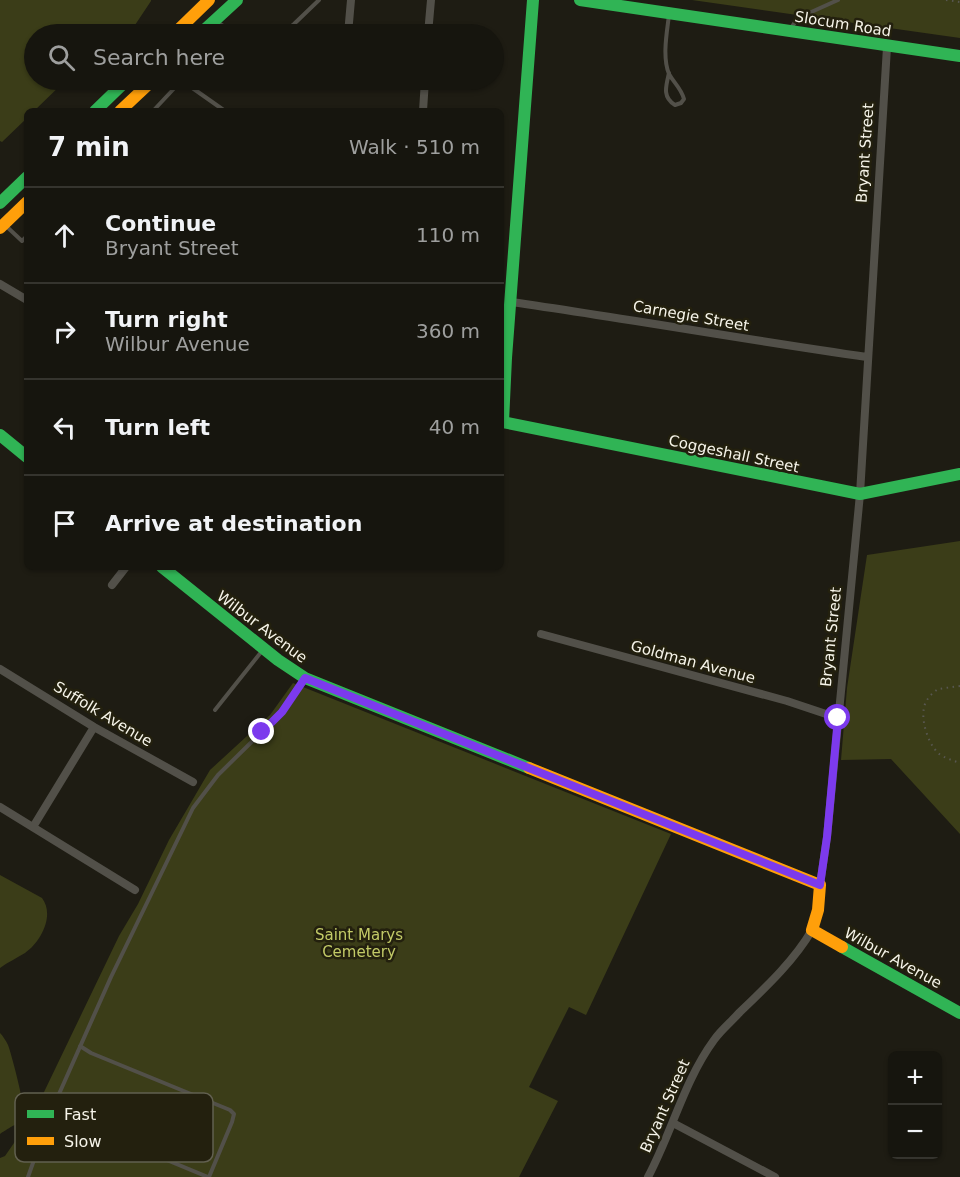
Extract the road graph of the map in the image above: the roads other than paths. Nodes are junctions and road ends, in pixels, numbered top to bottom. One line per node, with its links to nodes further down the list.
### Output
1 (209, 0): 11 (street)
2 (237, 0): 10 (street)
3 (319, 0): 14 (lane)
4 (351, 0): 15 (street)
5 (431, 0): 16 (street)
6 (533, 0): 38 (street)
7 (580, 0): 9 (street, Slocum Road)
8 (838, 0): 17 (lane)
9 (669, 14): 17 (street, Slocum Road); 20 (lane)
10 (215, 21): 12 (street); 13 (lane)
11 (184, 24)
12 (212, 24)
13 (220, 24)
14 (292, 24)
15 (349, 24)
16 (429, 24)
17 (790, 31): 18 (street, Slocum Road)
18 (887, 46): 19 (street, Slocum Road); 39 (street, Bryant Street)
19 (960, 56)
20 (669, 73): 20 (lane)
21 (117, 90): 26 (street)
22 (142, 90): 27 (street)
23 (173, 90): 28 (lane)
24 (196, 90): 29 (lane)
25 (424, 90): 30 (street)
26 (98, 108)
27 (123, 108)
28 (156, 108)
29 (221, 108)
30 (423, 108)
31 (24, 180): 32 (street)
32 (0, 203)
33 (24, 205): 34 (street)
34 (2, 226): 35 (lane)
35 (24, 239)
36 (0, 284): 37 (street)
37 (24, 298)
38 (511, 302): 39 (street, Carnegie Street); 40 (street, Coggeshall Street)
39 (867, 357): 45 (street, Bryant Street)
40 (504, 381)
41 (504, 422): 45 (street, Coggeshall Street)
42 (0, 435): 43 (street)
43 (24, 455)
44 (960, 474): 45 (street, Coggeshall Street)
45 (860, 494): 54 (street, Bryant Street)
46 (124, 570): 48 (street)
47 (166, 570): 50 (street, Wilbur Avenue)
48 (112, 585)
49 (541, 634): 54 (street, Goldman Avenue)
50 (264, 648): 52 (street, Wilbur Avenue); 53 (lane)
51 (0, 669): 55 (street, Suffolk Avenue)
52 (305, 678): 59 (street, Wilbur Avenue); 63 (lane)
53 (215, 710)
54 (838, 718): 59 (street, Bryant Street)
55 (94, 727): 56 (street, Suffolk Avenue); 58 (street)
56 (193, 782)
57 (0, 807): 58 (street)
58 (33, 827): 60 (street)
59 (820, 885): 61 (street, Bryant Street)
60 (135, 890)
61 (812, 930): 62 (street, Wilbur Avenue); 67 (street, Bryant Street)
62 (960, 1013)
63 (80, 1046): 64 (lane); 65 (lane)
64 (59, 1093)
65 (189, 1093)
66 (213, 1103): 71 (lane)
67 (673, 1124): 72 (street, Bryant Street); 73 (street)
68 (33, 1162): 70 (lane)
69 (172, 1162): 71 (lane)
70 (27, 1177)
71 (208, 1177)
72 (648, 1177)
73 (775, 1177)

